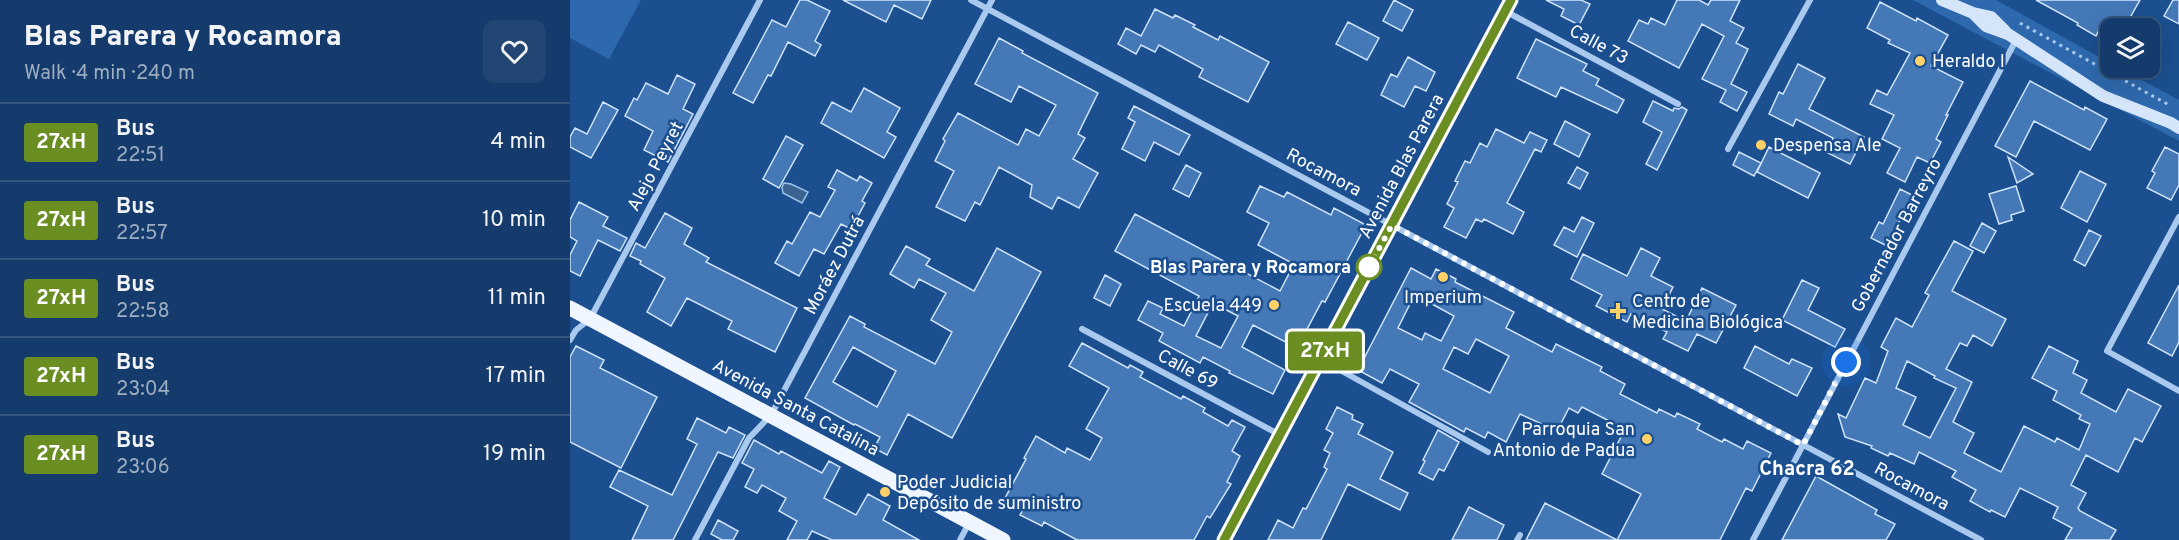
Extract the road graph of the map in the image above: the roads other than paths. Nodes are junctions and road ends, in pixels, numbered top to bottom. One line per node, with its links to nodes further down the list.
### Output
1 (760, 0): 16 (street, Alejo Peyret)
2 (971, 0): 8 (street, Rocamora)
3 (992, 0): 8 (street, Moráez Dutrá)
4 (1810, 0): 12 (street)
5 (1942, 0): 7 (main road)
6 (1508, 6): 10 (street, Calle 73); 14 (main road, Avenida Blas Parera)
7 (1967, 7): 9 (main road)
8 (987, 9): 14 (street, Rocamora); 21 (street, Moráez Dutrá)
9 (2012, 37): 11 (main road); 23 (street, Gobernador Barreyro)
10 (1678, 104)
11 (2179, 128)
12 (1728, 149)
13 (2179, 217): 20 (street)
14 (1392, 225): 19 (main road, Avenida Blas Parera); 23 (street, Rocamora)
15 (570, 308): 16 (main road, Avenida Santa Catalina)
16 (590, 319): 18 (street, Alejo Peyret); 21 (main road, Avenida Santa Catalina)
17 (1082, 329): 22 (street, Calle 69)
18 (570, 340)
19 (1320, 359): 22 (main road, Avenida Blas Parera); 24 (street)
20 (2179, 390)
21 (771, 415): 25 (main road, Avenida Santa Catalina); 26 (street, Moráez Dutrá)
22 (1280, 435): 29 (main road, Avenida Blas Parera)
23 (1803, 445): 30 (street, Gobernador Barreyro); 31 (street, Rocamora)
24 (1488, 452)
25 (970, 522): 27 (street); 28 (main road, Avenida Santa Catalina)
26 (695, 540)
27 (960, 540)
28 (1003, 540)
29 (1224, 540)
30 (1753, 540)
31 (1981, 540)

